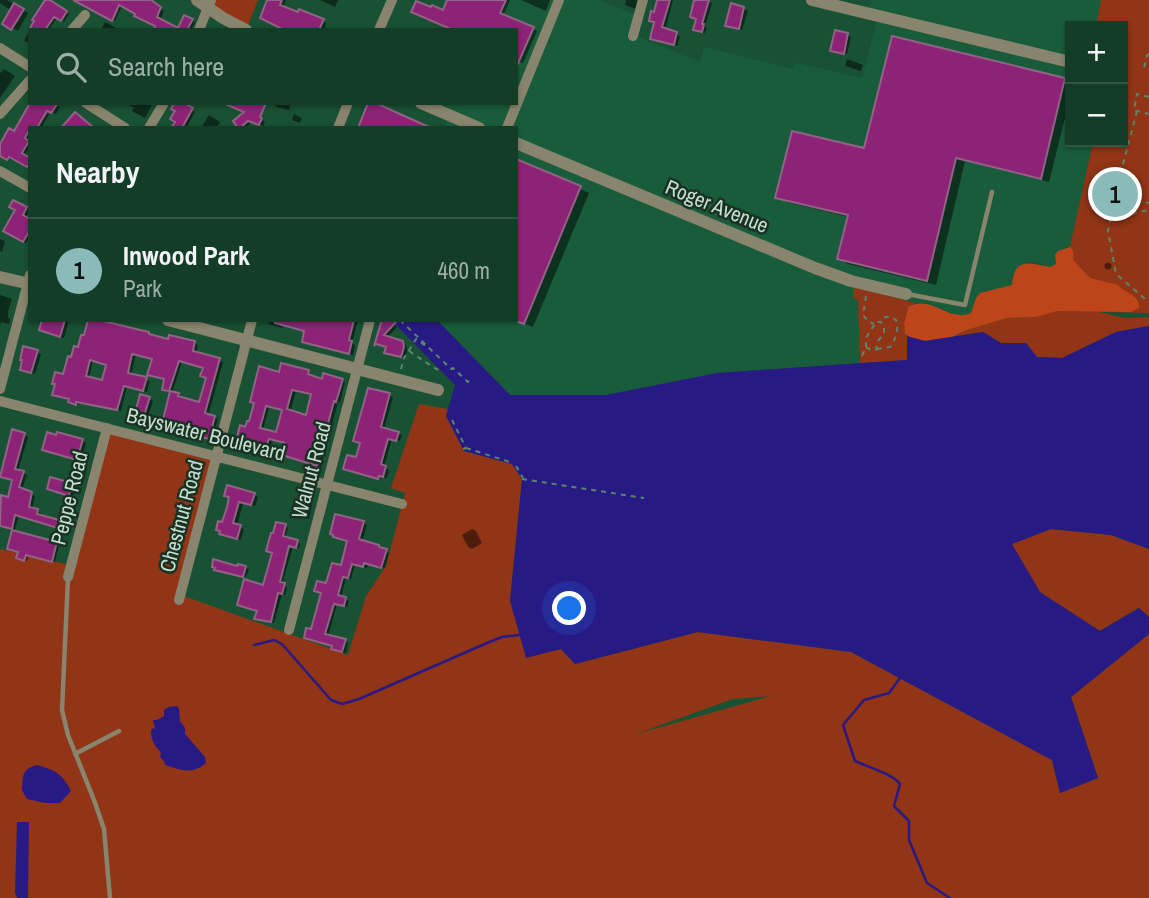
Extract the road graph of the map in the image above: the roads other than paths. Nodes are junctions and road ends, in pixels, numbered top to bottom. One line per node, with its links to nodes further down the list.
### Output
1 (391, 0): 11 (street)
2 (559, 0): 17 (street)
3 (643, 0): 12 (street)
4 (812, 0): 6 (street)
5 (205, 3): 9 (street); 10 (street)
6 (866, 6): 14 (street)
7 (85, 15): 8 (street)
8 (74, 28)
9 (199, 28)
10 (242, 28)
11 (380, 28)
12 (633, 36)
13 (0, 48): 15 (street)
14 (1065, 61)
15 (28, 66)
16 (28, 82): 23 (street)
17 (518, 101)
18 (89, 105): 24 (street)
19 (163, 105): 25 (street)
20 (347, 105): 26 (street)
21 (426, 105): 27 (street)
22 (516, 105): 28 (street)
23 (0, 114)
24 (122, 126)
25 (150, 126)
26 (339, 126)
27 (475, 126)
28 (508, 126)
29 (518, 144): 36 (street, Roger Avenue)
30 (0, 171): 31 (street)
31 (28, 187)
32 (992, 192): 36 (lane)
33 (0, 277): 34 (street)
34 (28, 281)
35 (28, 285): 42 (street)
36 (906, 294)
37 (176, 322): 40 (street)
38 (252, 322): 40 (street, Chestnut Road)
39 (369, 322): 41 (street, Walnut Road)
40 (247, 341): 41 (street); 46 (street, Chestnut Road)
41 (357, 369): 43 (street); 47 (street, Walnut Road)
42 (0, 389)
43 (438, 390)
44 (0, 401): 45 (street, Bayswater Boulevard)
45 (107, 428): 46 (street, Bayswater Boulevard); 49 (street, Peppe Road)
46 (217, 456): 47 (street, Bayswater Boulevard); 50 (street, Chestnut Road)
47 (327, 485): 48 (street, Bayswater Boulevard); 51 (street, Walnut Road)
48 (402, 504)
49 (68, 577): 53 (lane)
50 (179, 600)
51 (289, 630)
52 (119, 731): 53 (lane)
53 (75, 754): 54 (lane)
54 (110, 898)

